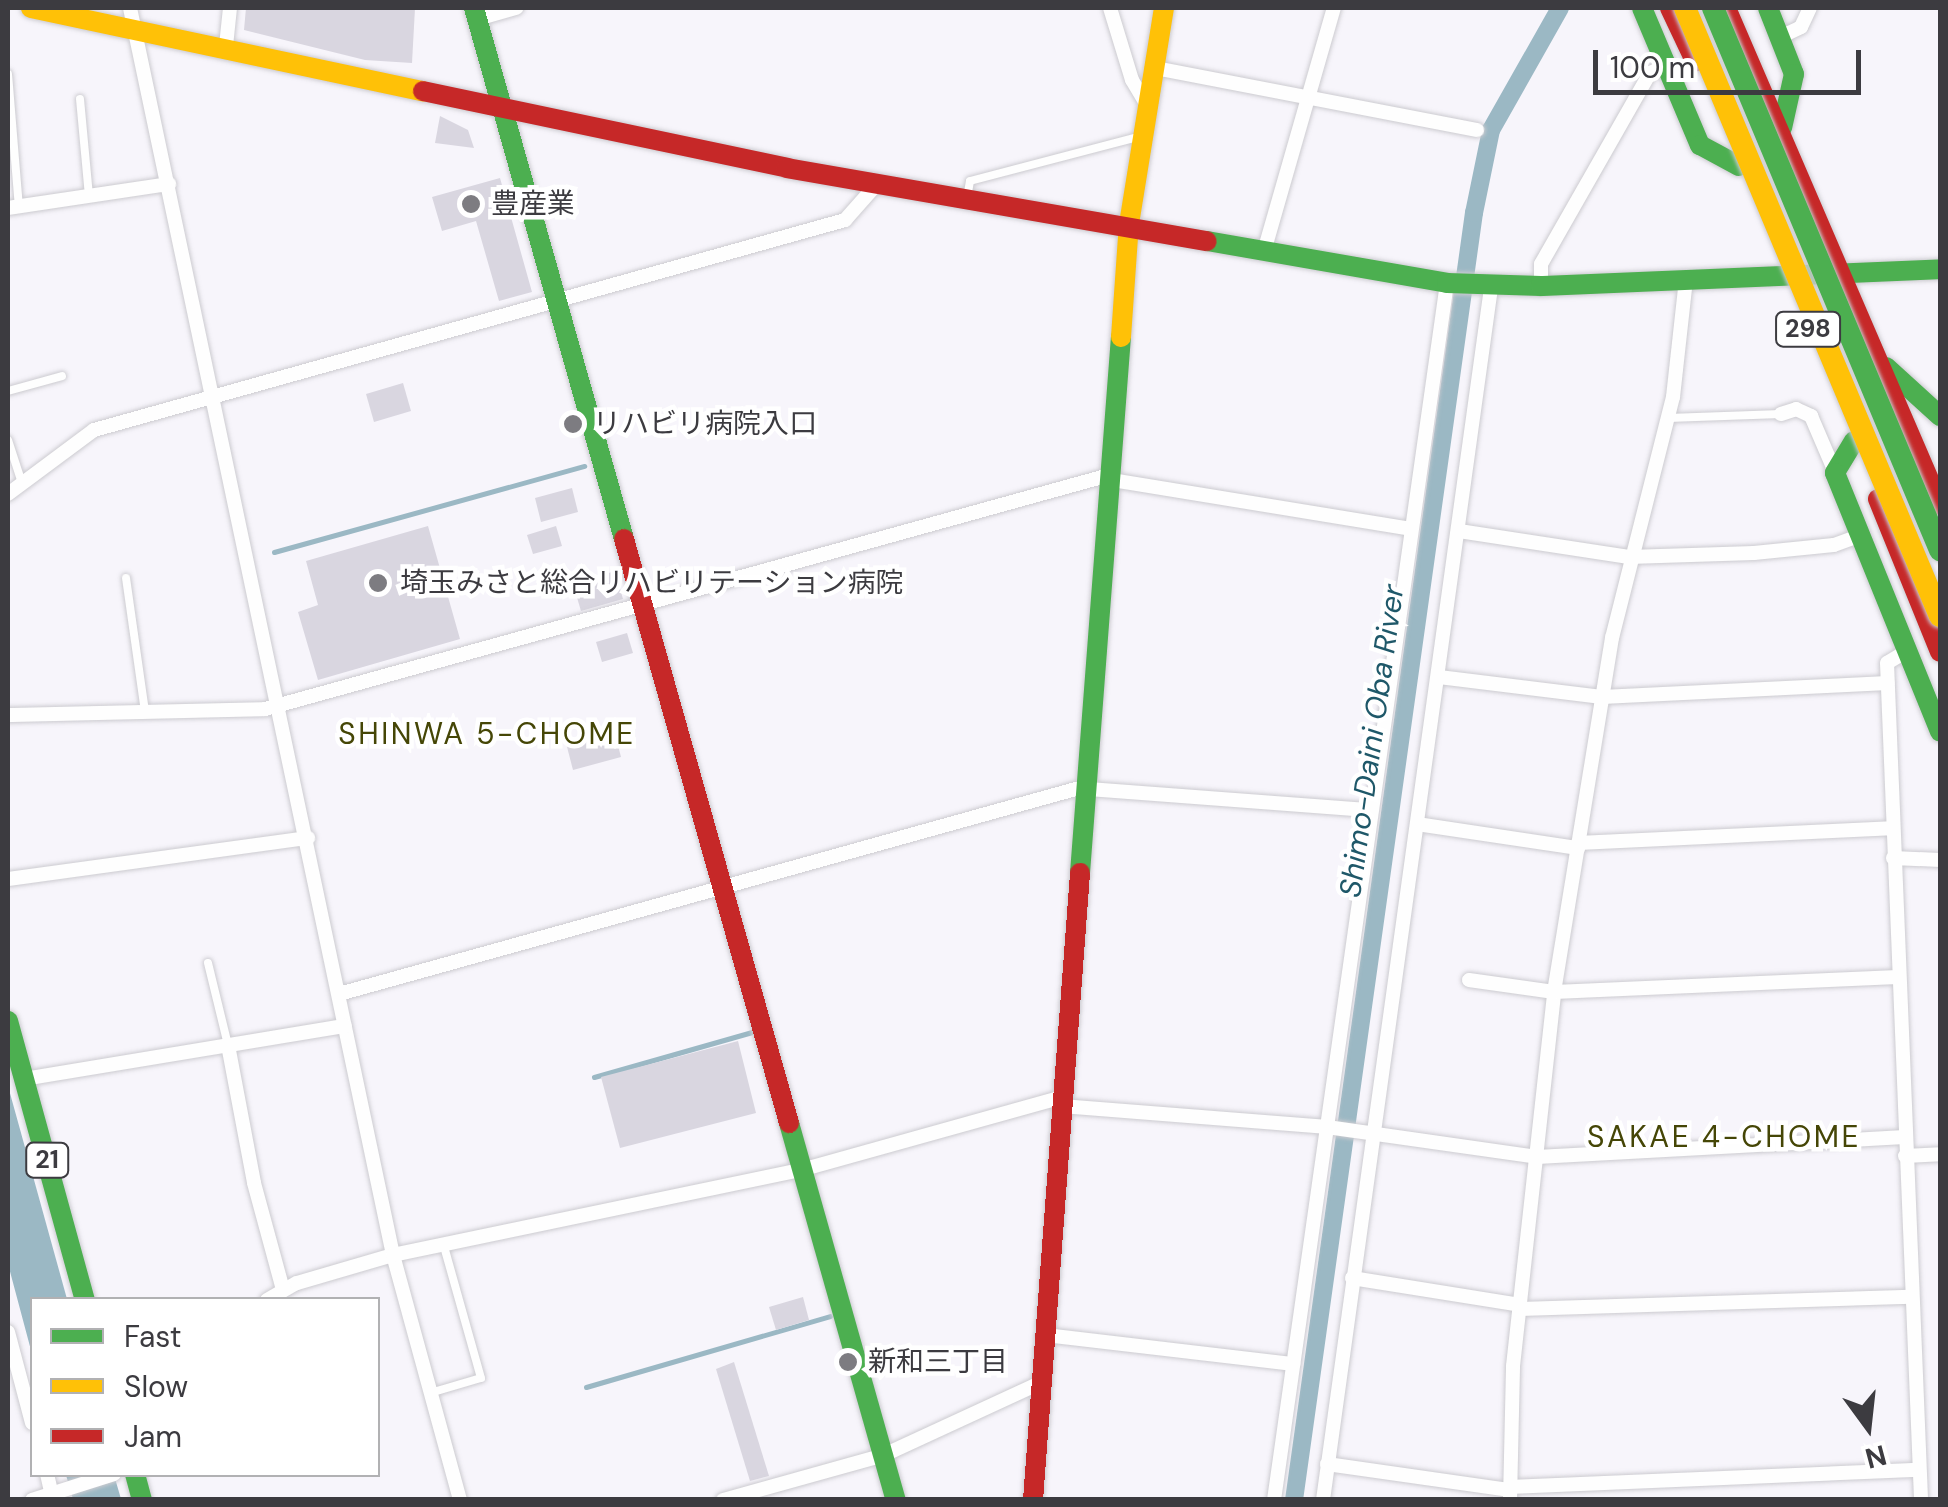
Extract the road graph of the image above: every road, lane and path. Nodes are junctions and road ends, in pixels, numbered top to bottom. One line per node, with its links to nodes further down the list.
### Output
1 (31, 8): 15 (main road)
2 (230, 8): 17 (street)
3 (516, 8): 14 (street)
4 (1110, 8): 24 (street)
5 (1164, 8): 19 (main road)
6 (1334, 8): 21 (street)
7 (1642, 8): 18 (main road)
8 (1670, 8): 28 (main road, 298)
9 (1685, 8): 65 (main road, bridge)
10 (1713, 8): 61 (main road, bridge)
11 (1726, 8): 25 (main road, 298)
12 (1768, 8): 16 (main road)
13 (1810, 8): 16 (street)
14 (476, 13): 23 (main road)
15 (133, 18): 17 (main road); 29 (street)
16 (1780, 37): 25 (main road)
17 (226, 46): 23 (main road)
18 (1665, 66): 28 (main road); 42 (street)
19 (1155, 68): 21 (street); 24 (main road)
20 (8, 74): 33 (lane)
21 (1308, 97): 26 (street); 35 (street)
22 (80, 100): 31 (lane)
23 (502, 106): 30 (main road); 43 (main road)
24 (1148, 107): 27 (main road)
25 (1782, 128): 37 (main road, 298)
26 (1477, 130)
27 (1146, 135): 32 (lane); 34 (main road)
28 (1739, 166): 38 (main road, 298)
29 (169, 184): 31 (street); 47 (street)
30 (878, 184): 32 (main road); 43 (street)
31 (89, 196): 33 (street)
32 (966, 198): 34 (main road)
33 (13, 208)
34 (1128, 224): 35 (main road); 54 (main road)
35 (1265, 248): 40 (main road)
36 (1940, 269): 37 (main road)
37 (1846, 273): 38 (main road); 44 (main road, 298)
38 (1785, 274): 39 (main road); 52 (main road, 298)
39 (1686, 280): 42 (main road); 50 (street)
40 (1447, 283): 41 (main road); 58 (street)
41 (1491, 286): 42 (main road); 59 (street)
42 (1541, 286)
43 (556, 301): 47 (street); 64 (main road)
44 (1882, 364): 49 (main road, 298); 57 (main road, 298)
45 (62, 376): 46 (lane)
46 (8, 392)
47 (213, 398): 55 (street); 71 (street)
48 (1781, 414): 50 (lane); 53 (street)
49 (1940, 416)
50 (1668, 418): 62 (street)
51 (8, 440): 55 (lane)
52 (1854, 440): 53 (main road); 67 (main road, 298)
53 (1835, 473): 60 (main road)
54 (1112, 477): 58 (street); 64 (street); 75 (main road)
55 (22, 483): 56 (street)
56 (8, 494)
57 (1940, 505)
58 (1410, 530): 76 (street)
59 (1460, 531): 62 (street); 68 (street)
60 (1860, 536): 62 (street); 66 (main road)
61 (1940, 550)
62 (1629, 557): 70 (street)
63 (126, 578): 72 (lane)
64 (640, 603): 71 (street); 84 (main road)
65 (1940, 616)
66 (1907, 650): 69 (street); 74 (main road)
67 (1940, 652)
68 (1439, 677): 70 (street); 77 (street)
69 (1888, 683): 70 (street); 78 (street)
70 (1602, 697): 80 (street)
71 (278, 706): 72 (street); 79 (street)
72 (145, 712): 73 (street)
73 (8, 715)
74 (1940, 731)
75 (1089, 787): 76 (street); 84 (street); 94 (main road)
76 (1370, 810): 95 (street)
77 (1417, 824): 80 (street); 96 (street)
78 (1892, 828): 80 (street); 81 (street)
79 (308, 838): 83 (street); 89 (street)
80 (1578, 845): 88 (street)
81 (1893, 858): 82 (street); 86 (street)
82 (1940, 860)
83 (8, 879)
84 (721, 886): 89 (street); 101 (main road)
85 (208, 963): 92 (lane)
86 (1898, 977): 88 (street); 97 (street)
87 (1468, 980): 88 (street)
88 (1554, 992): 100 (street)
89 (339, 994): 91 (street)
90 (8, 1021): 93 (main road, 21)
91 (345, 1026): 92 (street); 103 (street)
92 (228, 1046): 93 (street); 105 (street)
93 (24, 1079): 106 (main road, 21)
94 (1063, 1101): 95 (street); 101 (street); 111 (main road)
95 (1327, 1127): 96 (street); 112 (street)
96 (1373, 1134): 100 (street); 104 (street)
97 (1904, 1136): 99 (street); 100 (street)
98 (1940, 1154): 99 (street)
99 (1906, 1156): 108 (street)
100 (1536, 1157): 109 (street)
101 (801, 1170): 102 (street); 116 (main road)
102 (444, 1244): 103 (street); 114 (lane)
103 (393, 1255): 105 (street); 114 (street)
104 (1352, 1278): 109 (street); 117 (street)
105 (284, 1290): 107 (street)
106 (84, 1297)
107 (271, 1297)
108 (1912, 1298): 109 (street); 118 (street)
109 (1520, 1307): 120 (street)
110 (8, 1332): 115 (street)
111 (1046, 1335): 112 (street); 113 (main road)
112 (1293, 1364): 127 (street)
113 (1042, 1382): 116 (street); 126 (main road)
114 (430, 1393): 123 (street)
115 (30, 1416)
116 (884, 1455): 124 (street); 125 (main road)
117 (1327, 1464): 120 (street); 128 (street)
118 (1919, 1470): 120 (street); 129 (street)
119 (105, 1477): 121 (street)
120 (1510, 1492)
121 (54, 1494): 122 (street)
122 (32, 1500)
123 (460, 1500)
124 (723, 1500)
125 (896, 1500)
126 (1034, 1500)
127 (1274, 1500)
128 (1323, 1500)
129 (1921, 1500)

